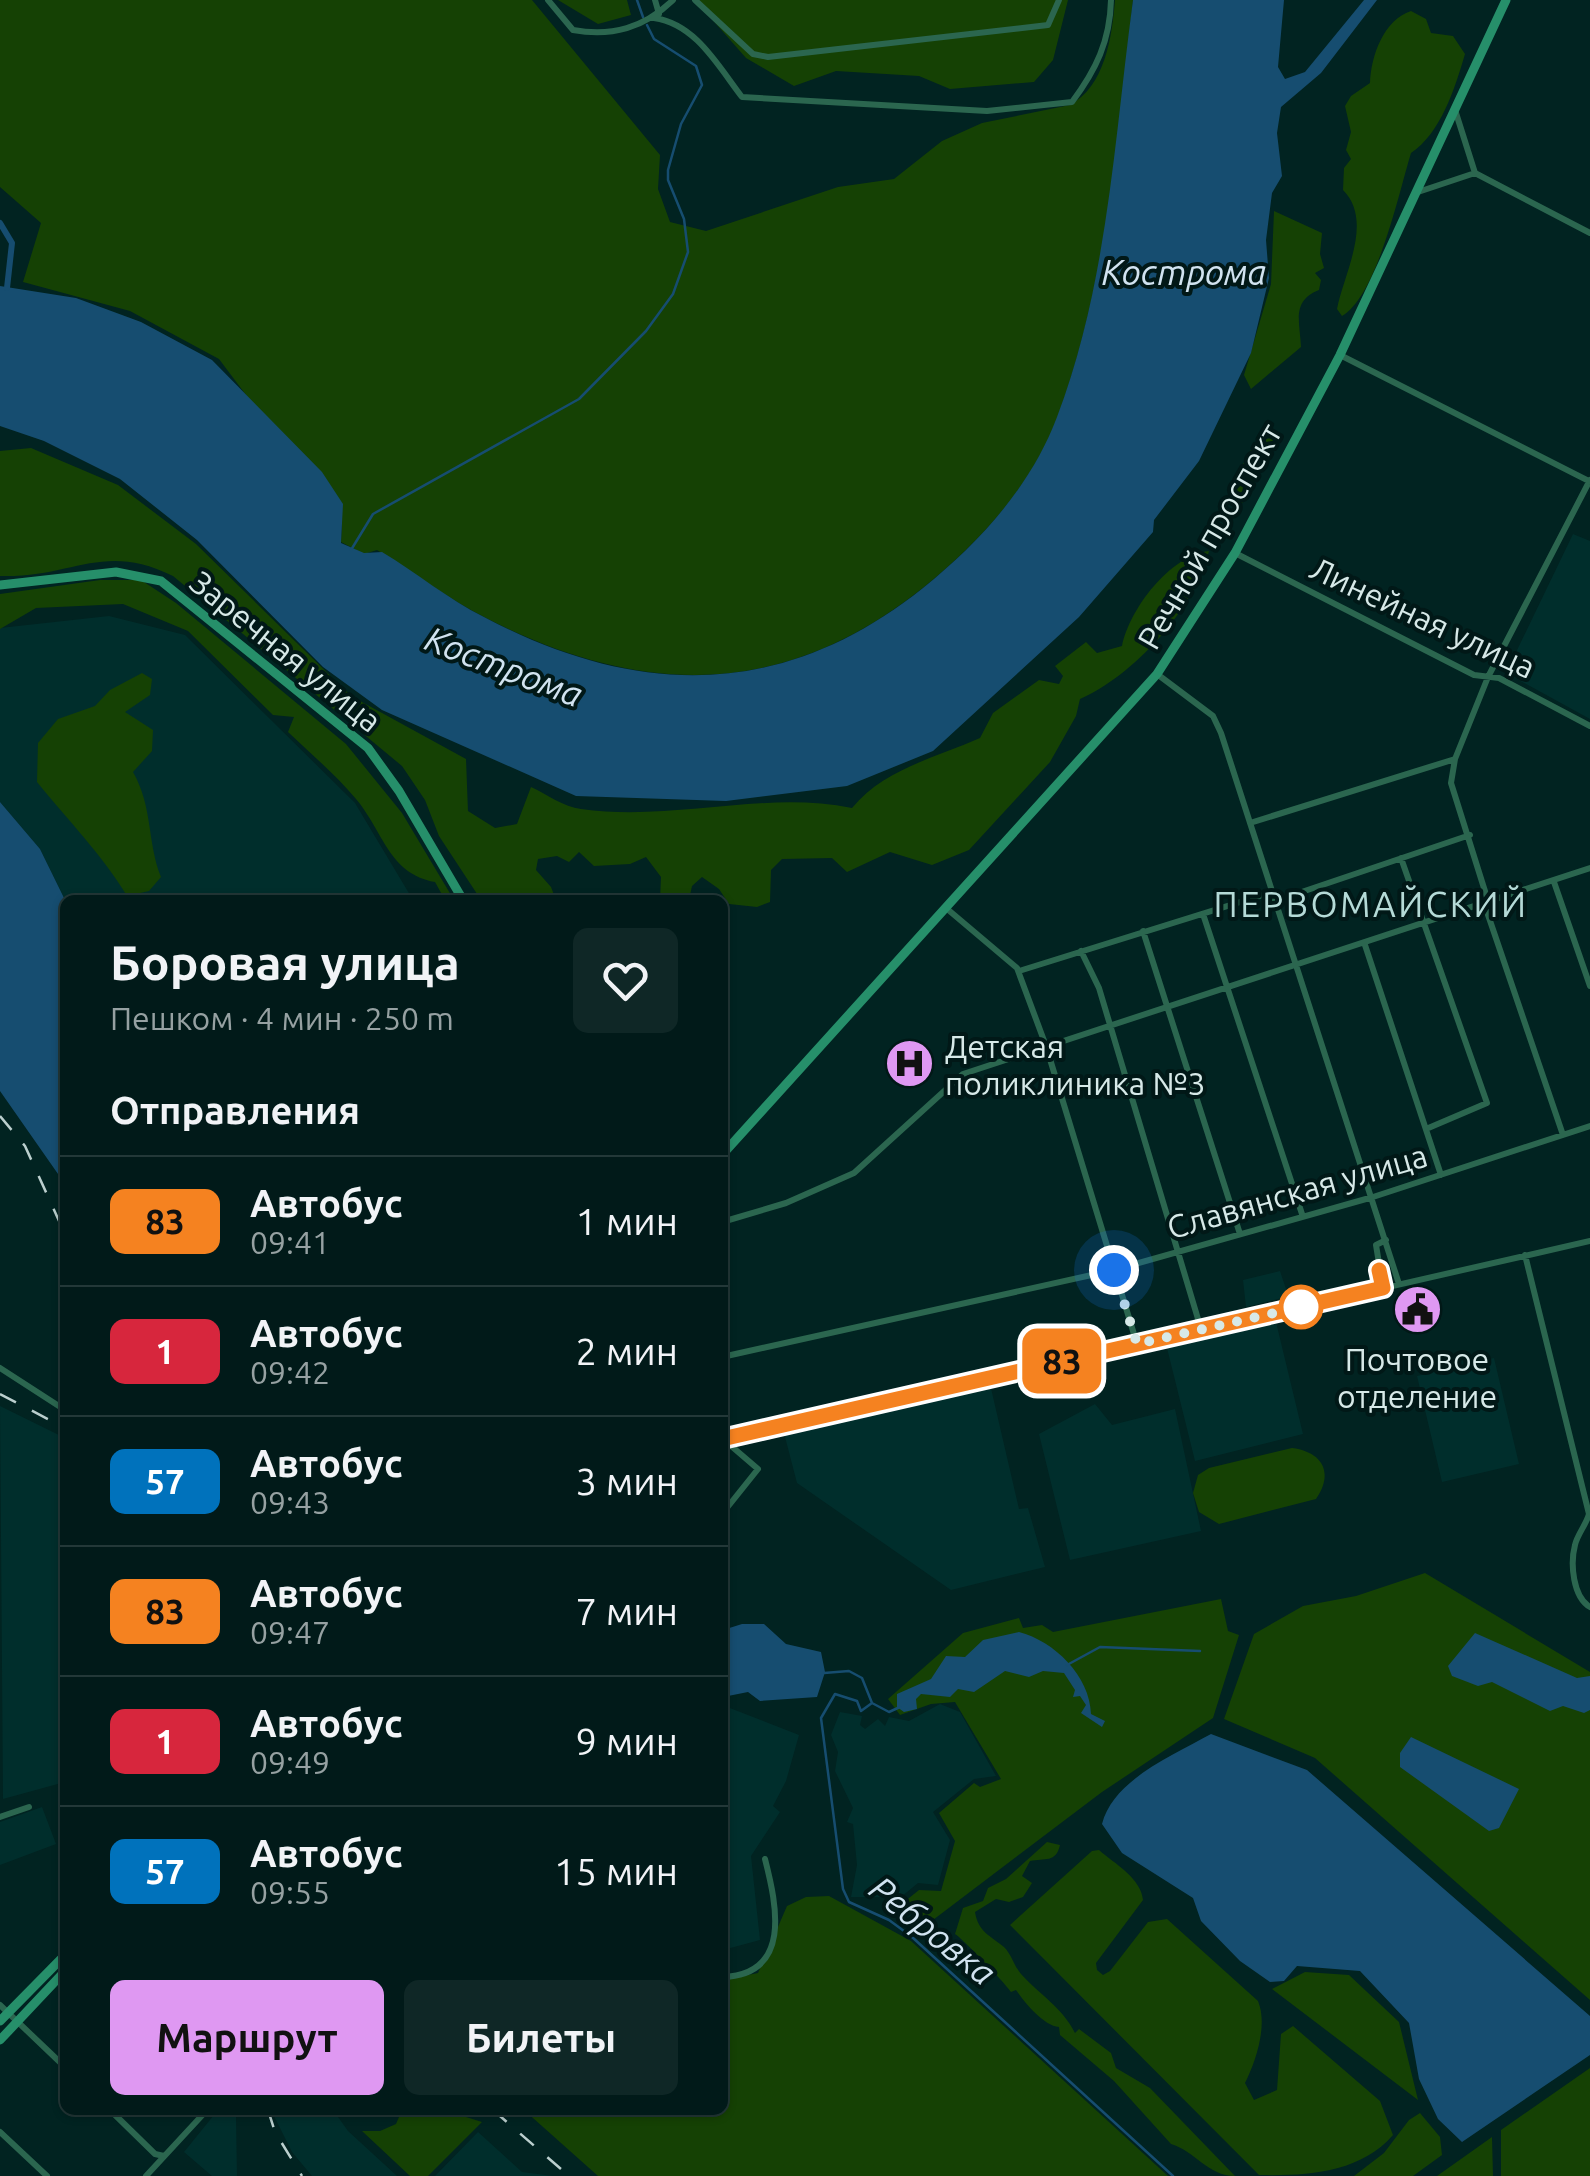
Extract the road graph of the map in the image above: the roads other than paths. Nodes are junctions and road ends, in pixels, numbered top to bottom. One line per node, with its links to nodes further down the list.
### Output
1 (548, 0): 8 (street)
2 (655, 0): 8 (street)
3 (673, 0): 8 (street)
4 (695, 0): 5 (street)
5 (1059, 0)
6 (1110, 0): 8 (street)
7 (1506, 0): 9 (street, Речной проспект)
8 (656, 16)
9 (1456, 113): 10 (street); 11 (street, Речной проспект)
10 (1475, 173): 11 (street); 12 (street)
11 (1418, 192): 13 (street, Речной проспект)
12 (1590, 233)
13 (1340, 355): 14 (street); 15 (street, Речной проспект)
14 (1590, 481): 18 (street)
15 (1235, 553): 17 (street, Речной проспект); 18 (street, Линейная улица)
16 (0, 586): 26 (street, Заречная улица)
17 (1157, 674): 21 (street); 29 (street, Речной проспект)
18 (1488, 676): 19 (street, Линейная улица); 20 (street)
19 (1590, 726)
20 (1455, 759): 21 (street); 22 (street)
21 (1250, 823): 27 (street)
22 (1470, 835): 23 (street); 28 (street)
23 (1401, 858): 27 (street); 31 (street)
24 (1590, 868): 25 (street)
25 (1554, 882): 28 (street); 38 (street)
26 (460, 895)
27 (1274, 897): 30 (street); 35 (street)
28 (1487, 905): 31 (street); 44 (street)
29 (946, 908): 36 (street); 45 (street, Речной проспект)
30 (1203, 914): 32 (street); 37 (street)
31 (1425, 925): 33 (street); 43 (street)
32 (1144, 931): 34 (street); 39 (street)
33 (1365, 944): 35 (street); 43 (street)
34 (1081, 951): 36 (street); 40 (street)
35 (1297, 967): 37 (street); 47 (street)
36 (1018, 971): 41 (street)
37 (1230, 986): 39 (street); 48 (street)
38 (1590, 986)
39 (1170, 1005): 40 (street); 50 (street)
40 (1110, 1026): 41 (street); 53 (street)
41 (1046, 1046): 49 (street); 55 (street)
42 (1590, 1126): 44 (street, Славянская улица)
43 (1426, 1130): 46 (street)
44 (1563, 1134): 46 (street, Славянская улица)
45 (728, 1148)
46 (1441, 1175): 47 (street, Славянская улица)
47 (1373, 1197): 48 (street, Славянская улица); 51 (street)
48 (1302, 1214): 50 (street, Славянская улица)
49 (728, 1220)
50 (1240, 1234): 53 (street, Славянская улица)
51 (1386, 1240): 56 (street); 57 (street)
52 (1590, 1241): 54 (street)
53 (1178, 1252): 55 (street, Славянская улица); 58 (street)
54 (1525, 1256): 56 (street); 66 (street)
55 (1114, 1270): 59 (street); 60 (street, Славянская улица)
56 (1399, 1284): 57 (street)
57 (1383, 1288): 58 (street)
58 (1201, 1330): 59 (street)
59 (1137, 1344): 63 (street)
60 (728, 1355)
61 (0, 1368): 62 (street)
62 (60, 1407)
63 (728, 1438)
64 (728, 1444): 65 (street)
65 (728, 1506)
66 (1590, 1607)
67 (29, 1807): 68 (street)
68 (0, 1817)
69 (765, 1860): 72 (street)
70 (60, 1959): 73 (street)
71 (60, 1977): 75 (street)
72 (728, 1977)
73 (4, 2009): 74 (street); 75 (street)
74 (0, 2022)
75 (18, 2022): 76 (street); 77 (street)
76 (0, 2040)
77 (60, 2062)
78 (115, 2115): 81 (street)
79 (202, 2115): 81 (street)
80 (0, 2132): 82 (street)
81 (164, 2156): 83 (street)
82 (47, 2176)
83 (146, 2176)

